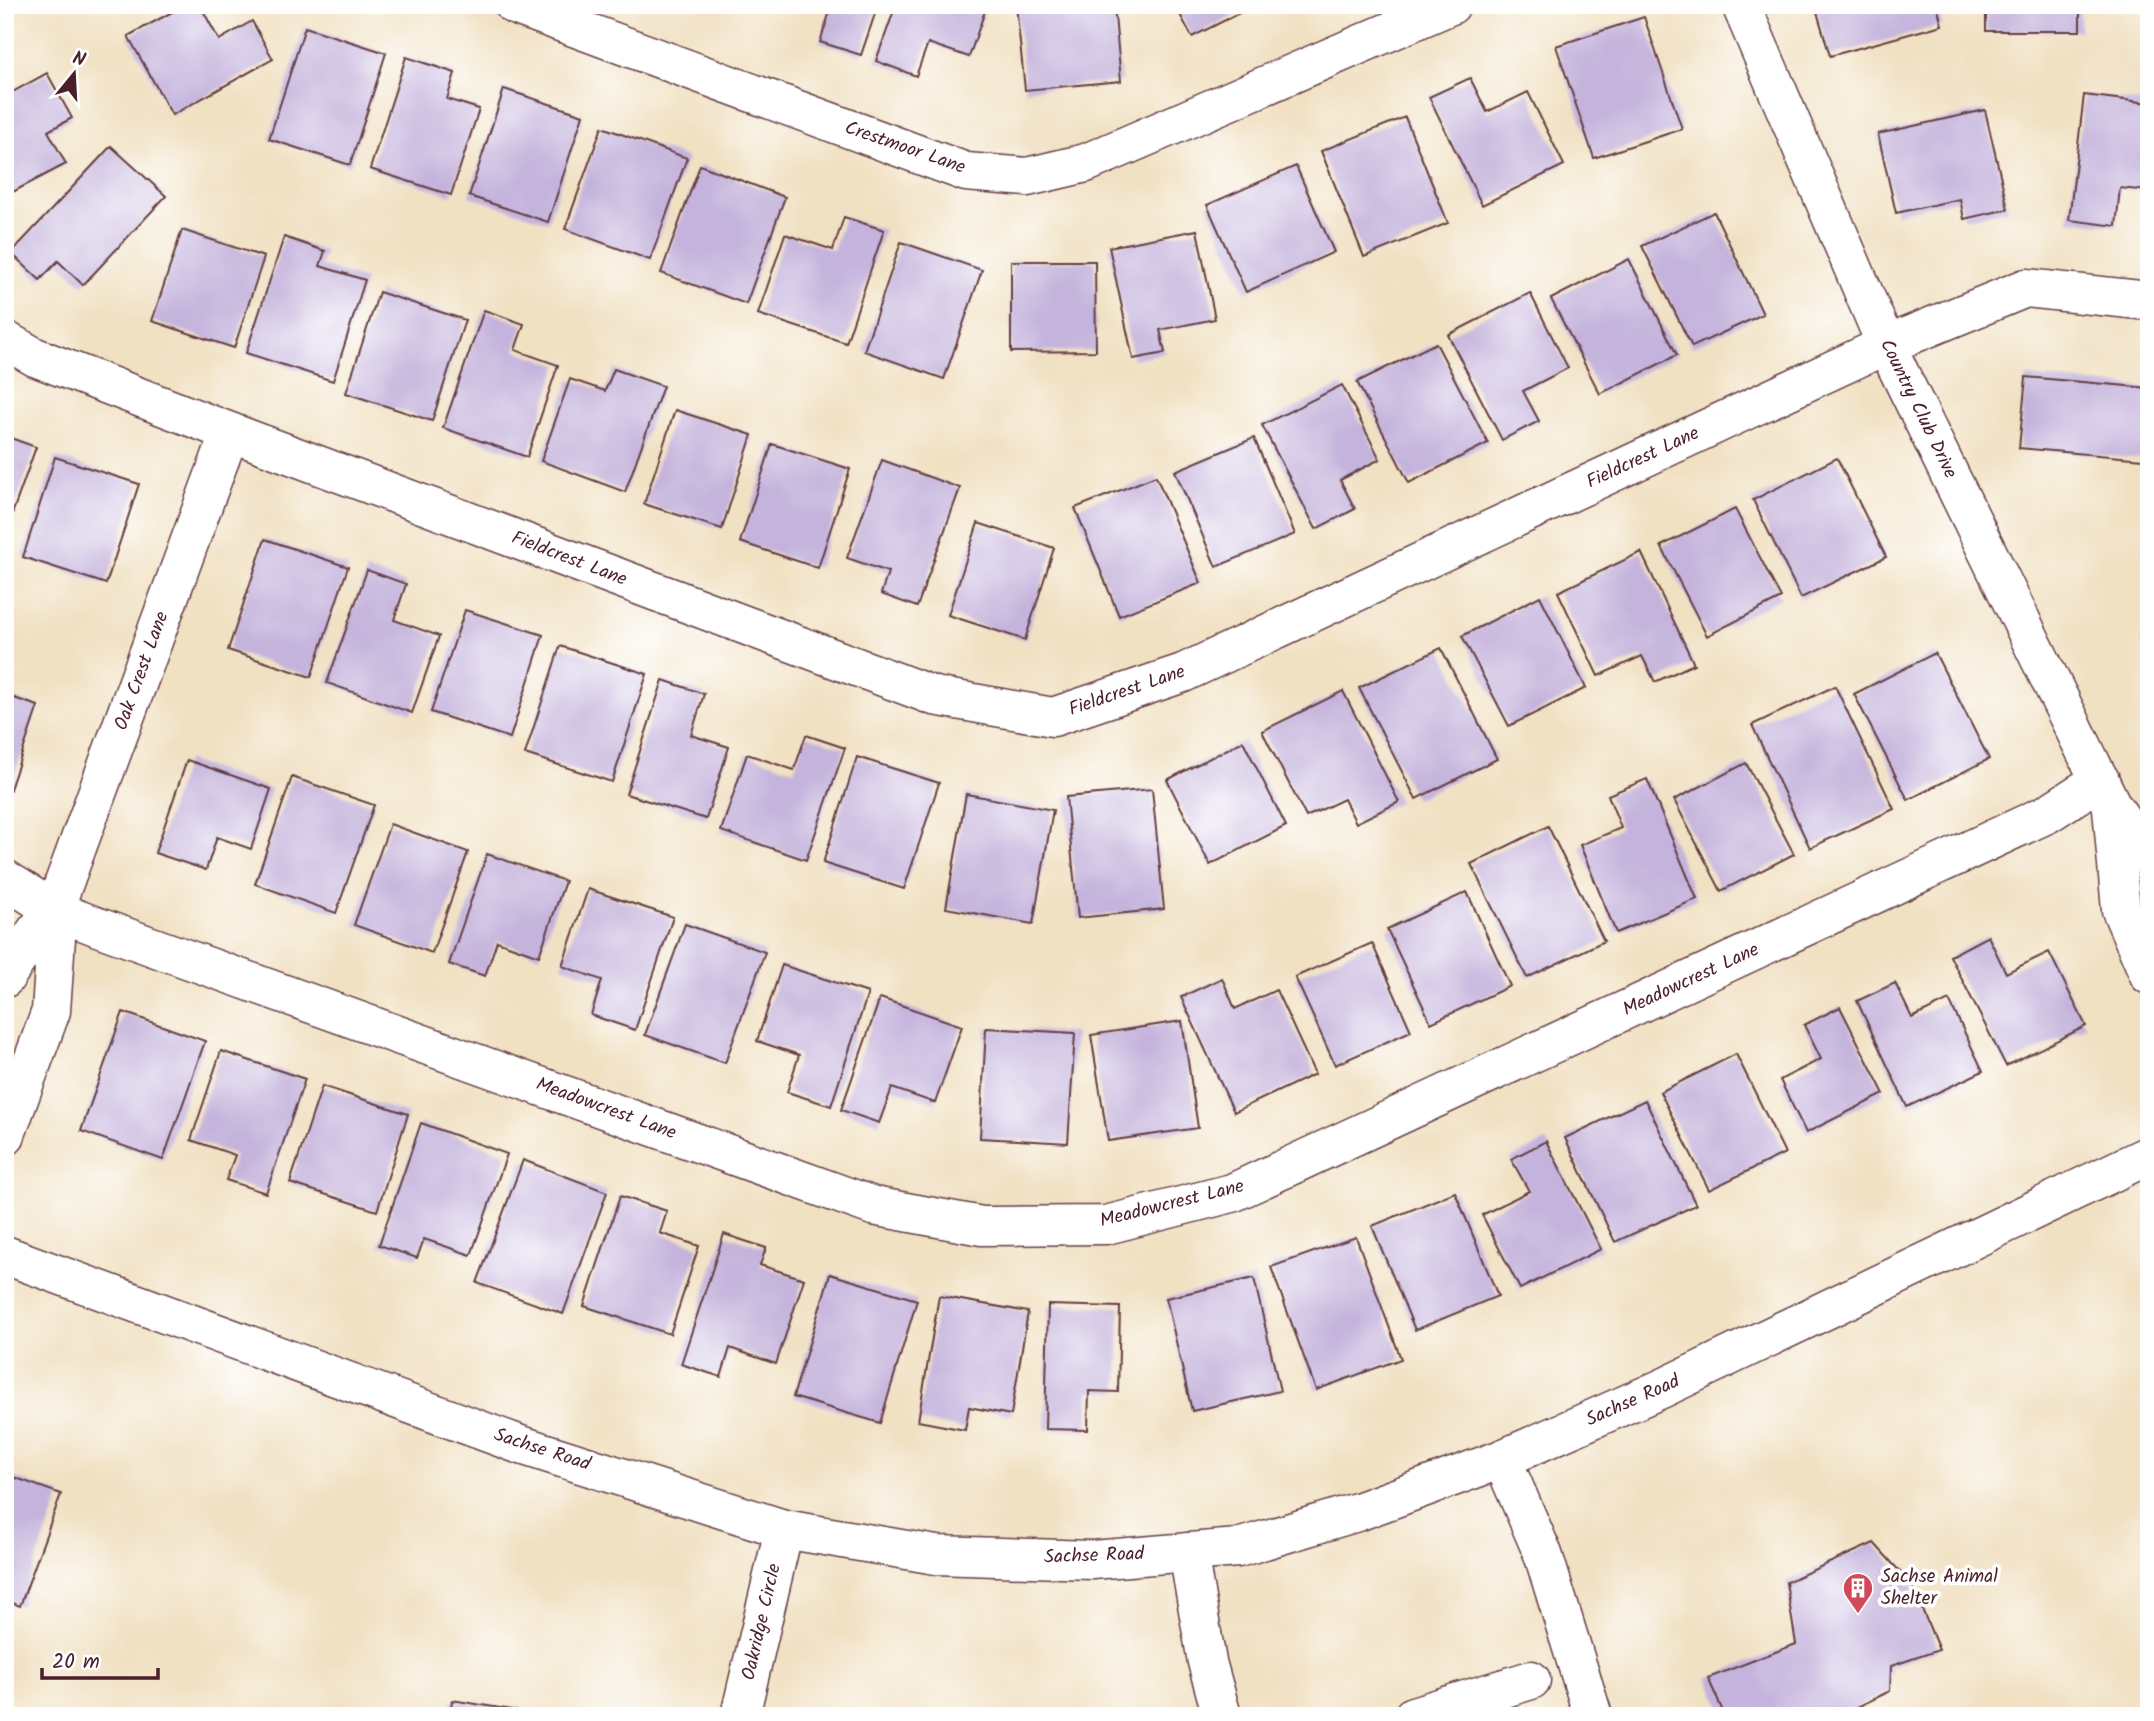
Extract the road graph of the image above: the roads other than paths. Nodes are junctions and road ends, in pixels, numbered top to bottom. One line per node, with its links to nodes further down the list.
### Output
1 (514, 5): 2 (street, Crestmoor Lane)
2 (1451, 5)
3 (1741, 5): 6 (street, Country Club Drive)
4 (2149, 301): 6 (street, Fieldcrest Lane)
5 (5, 340): 7 (street, Fieldcrest Lane)
6 (1886, 345): 7 (street, Fieldcrest Lane); 8 (street, Country Club Drive)
7 (230, 432): 11 (street, Oak Crest Lane)
8 (2106, 793): 9 (street, Country Club Drive); 11 (street, Meadowcrest Lane); 12 (street, Country Club Drive)
9 (2149, 858)
10 (5, 879): 11 (street, Meadowcrest Lane)
11 (54, 909): 13 (street, Oak Crest Lane); 14 (street, Oak Crest Lane)
12 (2149, 975)
13 (5, 978)
14 (5, 1137)
15 (2149, 1155): 17 (street, Sachse Road)
16 (5, 1255): 18 (street, Sachse Road)
17 (1502, 1459): 19 (street, Sachse Road); 24 (street)
18 (784, 1529): 19 (street, Sachse Road); 21 (street, Oakridge Circle)
19 (1188, 1552): 22 (street)
20 (1531, 1680): 23 (street)
21 (740, 1716)
22 (1222, 1716)
23 (1413, 1716)
24 (1593, 1716)

